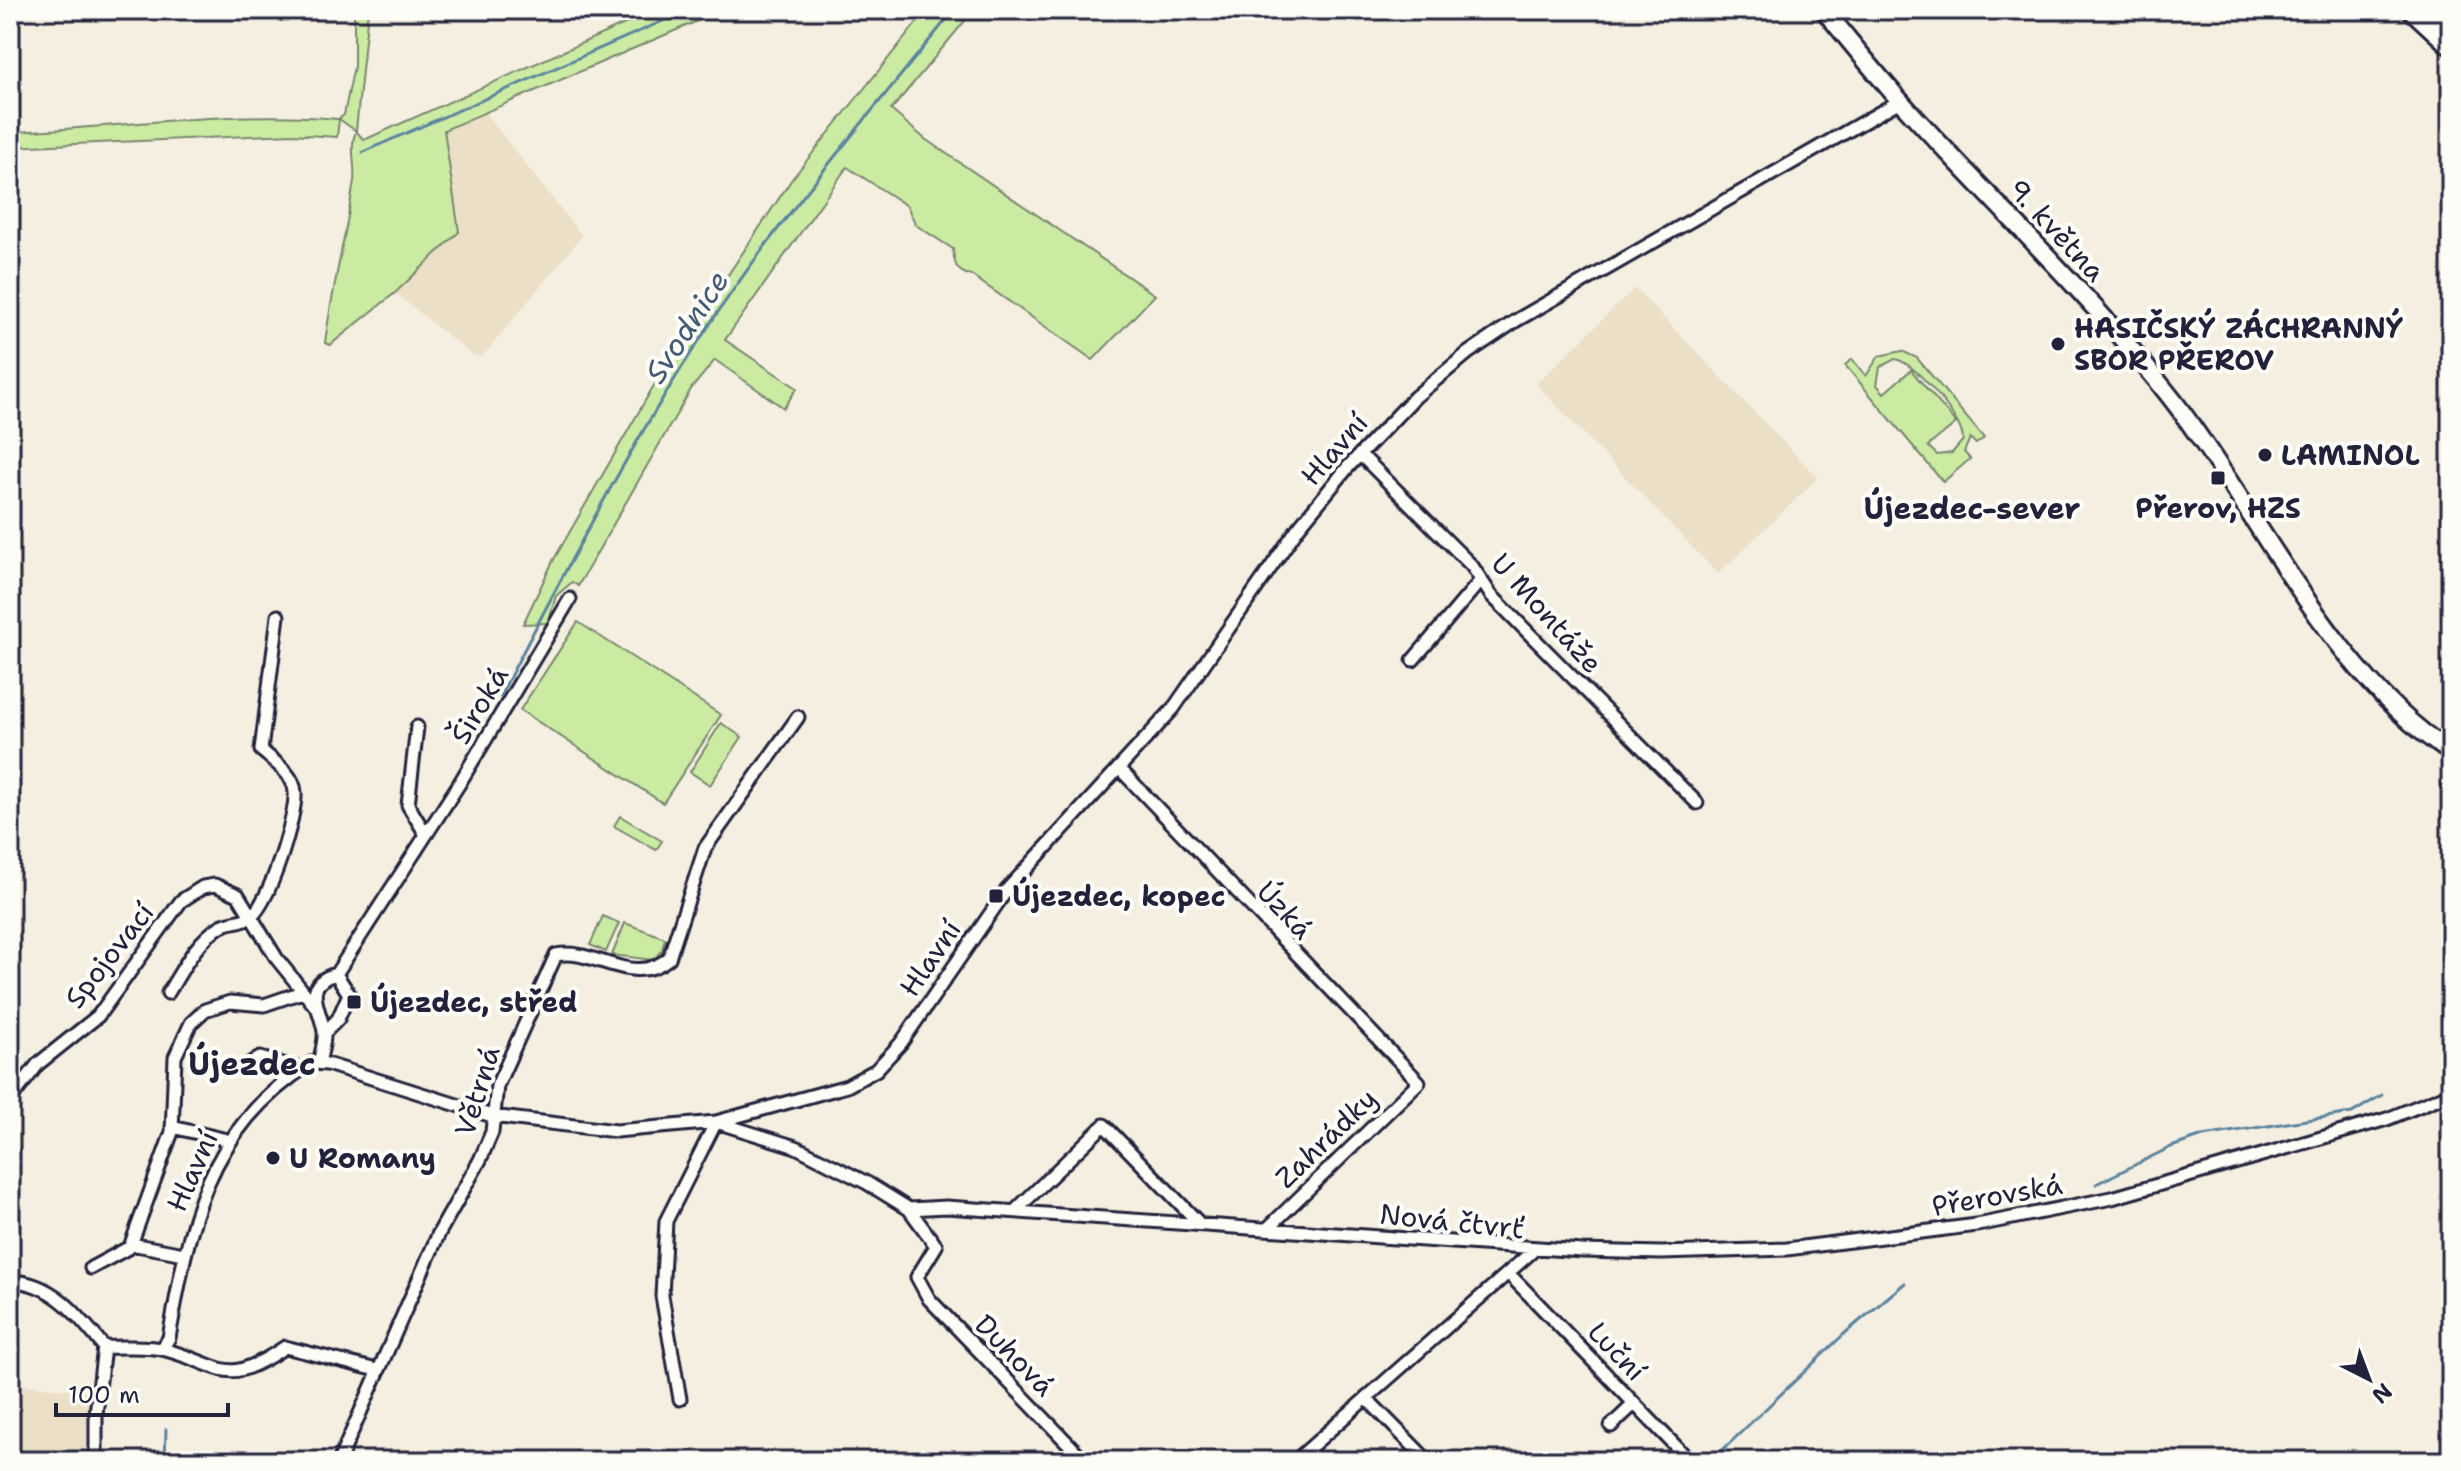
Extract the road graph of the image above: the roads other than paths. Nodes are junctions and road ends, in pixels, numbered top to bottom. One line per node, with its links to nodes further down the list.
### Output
1 (1824, 10): 6 (street, 9. května)
2 (2411, 10): 5 (street)
3 (2429, 10): 4 (street)
4 (2451, 30)
5 (2451, 47)
6 (1900, 101): 7 (street, Hlavní); 14 (street, 9. května)
7 (1360, 454): 8 (street, U Montáže); 15 (street, Hlavní)
8 (1481, 580): 11 (street); 16 (street, U Montáže)
9 (570, 599): 17 (street, Široká)
10 (278, 616): 18 (street)
11 (1413, 660)
12 (798, 717): 30 (street, Větrná)
13 (417, 727): 17 (street, Široká)
14 (2451, 752)
15 (1119, 768): 27 (street, Úzká); 31 (street, Hlavní)
16 (1697, 803)
17 (425, 833): 19 (street, Široká)
18 (252, 917): 20 (street, Spojovací); 21 (street); 29 (street, Spojovací)
19 (336, 974): 22 (street, Široká); 23 (street)
20 (302, 992): 22 (street, Spojovací); 32 (street)
21 (168, 993)
22 (316, 1008): 23 (street)
23 (324, 1033): 24 (street)
24 (319, 1063): 26 (street, Hlavní); 30 (street, Hlavní)
25 (244, 1067): 26 (street)
26 (301, 1069): 33 (street, Hlavní)
27 (1419, 1082): 37 (street, Zahrádky)
28 (2451, 1093): 39 (street, Přerovská)
29 (10, 1100)
30 (492, 1116): 31 (street, Hlavní); 46 (street, Větrná)
31 (716, 1122): 34 (street); 48 (street)
32 (172, 1127): 33 (street); 38 (street)
33 (227, 1140): 40 (street, Hlavní)
34 (909, 1209): 35 (street, Nová čtvrť); 53 (street, Duhová)
35 (1015, 1211): 36 (street, Nová čtvrť); 36 (street)
36 (1198, 1222): 37 (street, Nová čtvrť)
37 (1267, 1229): 39 (street, Nová čtvrť)
38 (131, 1244): 40 (street); 41 (street)
39 (1535, 1249): 42 (street, Nová čtvrť)
40 (184, 1254): 45 (street, Hlavní)
41 (91, 1268)
42 (1509, 1274): 47 (street, Nová čtvrť); 49 (street, Luční)
43 (10, 1280): 44 (street)
44 (104, 1347): 45 (street); 51 (street)
45 (162, 1349): 46 (street)
46 (377, 1370): 52 (street, Větrná)
47 (1366, 1398): 54 (street, Nová čtvrť); 55 (street)
48 (680, 1399)
49 (1634, 1404): 50 (street); 56 (street, Luční)
50 (1611, 1426)
51 (96, 1461)
52 (339, 1461)
53 (1085, 1461)
54 (1295, 1461)
55 (1428, 1461)
56 (1690, 1461)

